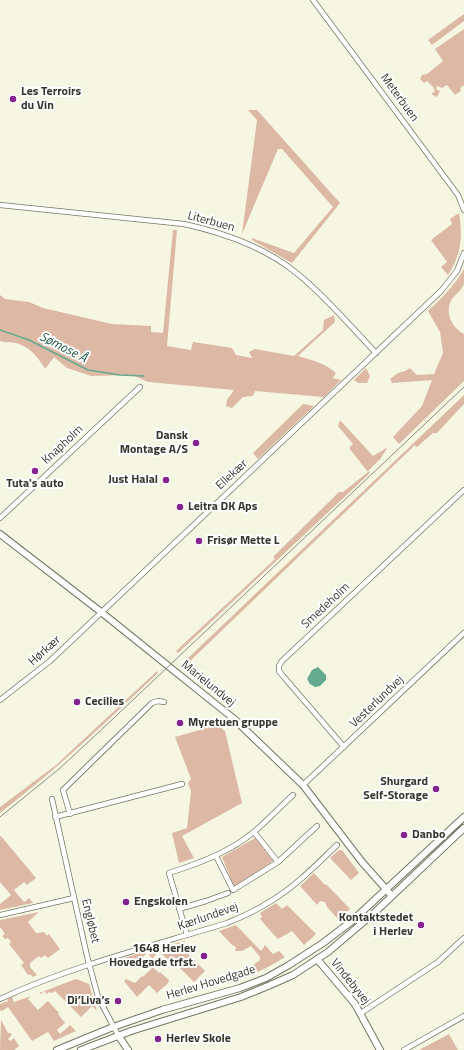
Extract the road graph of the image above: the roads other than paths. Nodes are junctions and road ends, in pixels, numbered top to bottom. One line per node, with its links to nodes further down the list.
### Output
1 (313, 0): 3 (street, Meterbuen)
2 (0, 205): 5 (street, Literbuen)
3 (464, 210)
4 (464, 253): 5 (street)
5 (376, 353): 10 (street, Ellekær)
6 (140, 387): 8 (street, Knapholm)
7 (464, 490): 14 (street, Smedeholm)
8 (0, 518)
9 (0, 534): 10 (main road, Marielundvej)
10 (101, 612): 12 (street, Hørkær); 16 (main road, Marielundvej)
11 (464, 633): 14 (street, Vesterlundvej)
12 (0, 700)
13 (164, 702): 19 (street)
14 (344, 747): 16 (street, Vesterlundvej)
15 (182, 784): 19 (street)
16 (303, 785): 28 (main road, Marielundvej)
17 (293, 795): 24 (street)
18 (52, 799): 20 (street, Engløbet)
19 (70, 814): 20 (street)
20 (55, 817): 31 (street, Engløbet)
21 (464, 817): 28 (main road, Herlev Hovedgade)
22 (317, 826): 27 (street)
23 (464, 828): 30 (main road, Herlev Hovedgade)
24 (254, 832): 26 (street); 27 (street)
25 (337, 845): 34 (street, Kærlundevej)
26 (216, 856): 27 (street); 32 (street)
27 (278, 862)
28 (385, 889): 30 (main road, Marielundvej); 36 (main road, Herlev Hovedgade)
29 (228, 893): 32 (street)
30 (392, 896): 37 (main road, Herlev Hovedgade)
31 (74, 898): 33 (street); 38 (street, Engløbet)
32 (179, 908): 34 (street)
33 (0, 915)
34 (187, 936): 38 (street, Kærlundevej)
35 (464, 938): 40 (street)
36 (310, 952): 37 (street, Vindebyvej); 42 (main road, Herlev Hovedgade)
37 (317, 959): 40 (main road, Vindebyvej); 43 (main road, Herlev Hovedgade)
38 (90, 965): 39 (street, Kærlundevej); 42 (street, Engløbet)
39 (0, 999)
40 (361, 1013): 47 (main road, Vindebyvej)
41 (464, 1016): 48 (street)
42 (113, 1027): 43 (street, Engløbet); 44 (main road, Herlev Hovedgade)
43 (118, 1035): 45 (main road, Herlev Hovedgade); 46 (main road)
44 (57, 1050)
45 (81, 1050)
46 (128, 1050)
47 (380, 1050)
48 (404, 1050)

